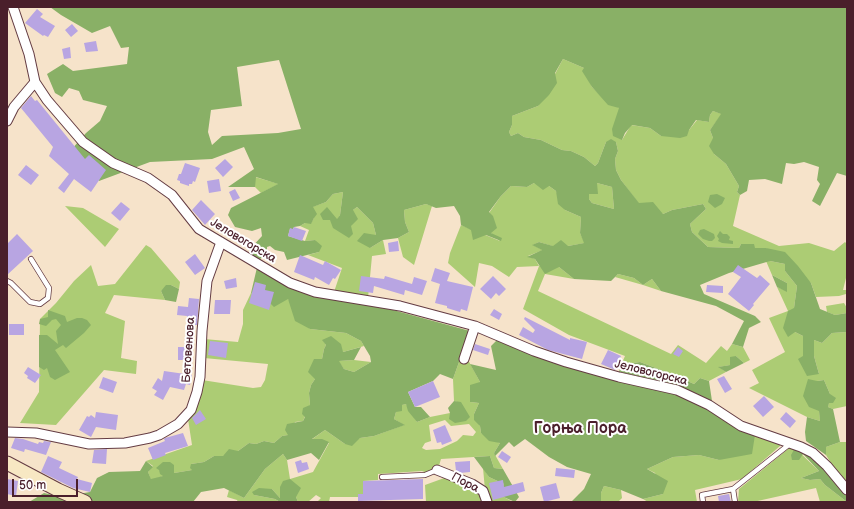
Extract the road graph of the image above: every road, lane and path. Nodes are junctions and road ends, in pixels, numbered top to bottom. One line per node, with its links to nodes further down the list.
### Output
1 (13, 7): 2 (street, Јеловогорска)
2 (35, 82): 3 (street); 4 (street, Јеловогорска)
3 (7, 121)
4 (221, 242): 7 (street, Јеловогорска); 9 (street, Бетовенова)
5 (31, 259): 6 (lane)
6 (7, 281)
7 (475, 326): 8 (street); 10 (street, Јеловогорска)
8 (464, 359)
9 (7, 432)
10 (791, 443): 14 (lane); 15 (street, Јеловогорска)
11 (7, 463): 16 (street)
12 (437, 470): 13 (lane); 17 (street, Пора)
13 (382, 477)
14 (734, 489): 18 (lane); 19 (lane)
15 (847, 490)
16 (85, 502)
17 (487, 502)
18 (703, 502)
19 (735, 502)

